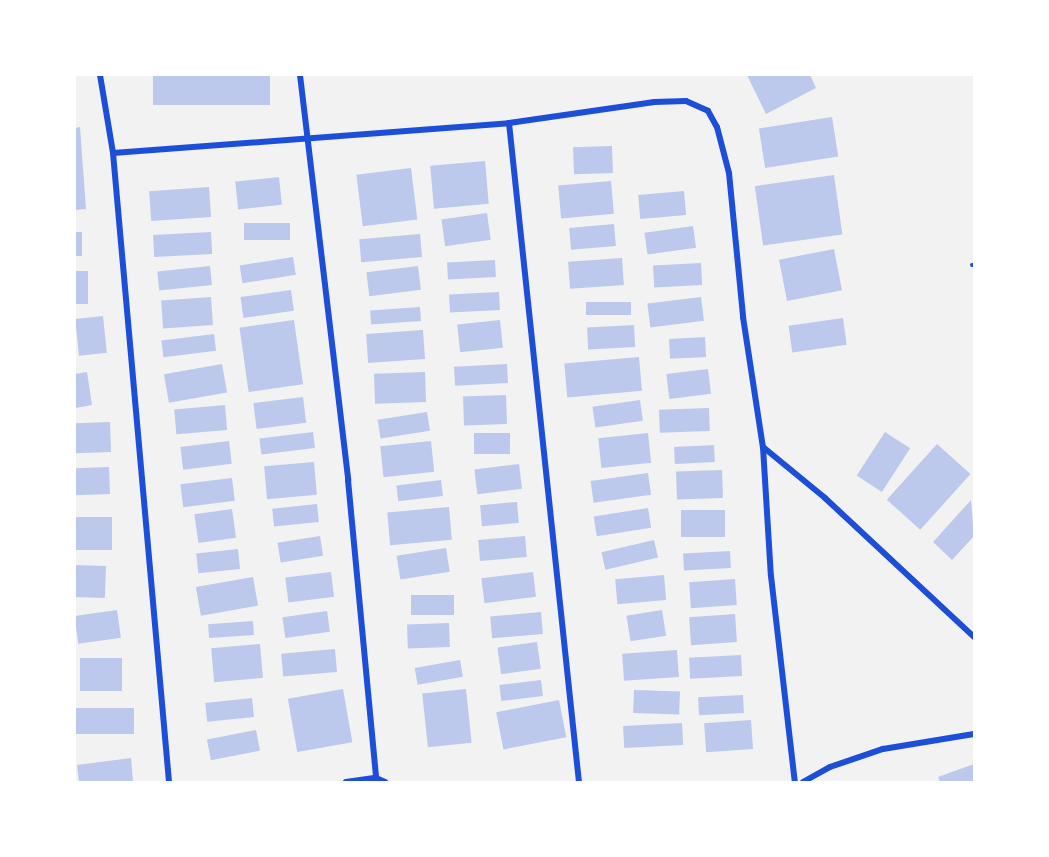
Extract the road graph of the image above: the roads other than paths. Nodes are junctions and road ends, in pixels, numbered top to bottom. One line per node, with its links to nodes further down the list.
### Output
1 (100, 75): 5 (street)
2 (300, 75): 4 (street)
3 (509, 123): 4 (street); 6 (street); 13 (street)
4 (307, 136): 5 (street); 9 (street)
5 (113, 153): 10 (street)
6 (763, 447): 7 (street); 14 (street)
7 (974, 637)
8 (974, 734): 15 (street)
9 (376, 778): 11 (street); 12 (street)
10 (169, 782)
11 (346, 782)
12 (386, 782)
13 (579, 782)
14 (795, 782)
15 (803, 782)

